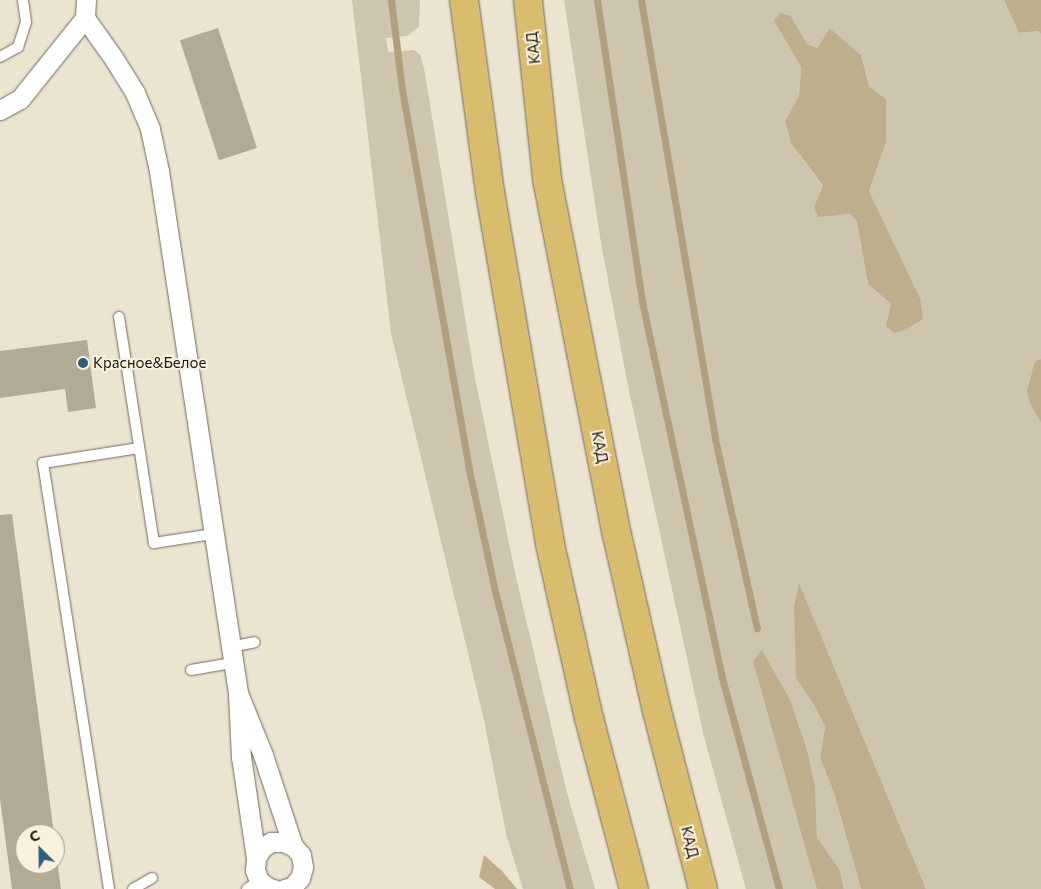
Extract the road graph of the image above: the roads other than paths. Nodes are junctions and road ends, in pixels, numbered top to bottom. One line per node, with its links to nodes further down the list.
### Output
1 (23, 0): 5 (lane)
2 (464, 0): 20 (highway)
3 (528, 0): 21 (highway, КАД)
4 (85, 9): 6 (street); 9 (street)
5 (0, 57)
6 (0, 110)
7 (119, 317): 8 (lane)
8 (139, 448): 9 (lane); 18 (lane)
9 (213, 534): 11 (street)
10 (255, 642): 11 (lane)
11 (231, 655): 12 (lane); 13 (street)
12 (190, 670)
13 (238, 693): 14 (street); 15 (street)
14 (293, 846): 15 (street); 17 (street)
15 (256, 858): 17 (street)
16 (152, 878): 19 (lane)
17 (275, 887)
18 (109, 889)
19 (133, 889)
20 (634, 889)
21 (703, 889)

